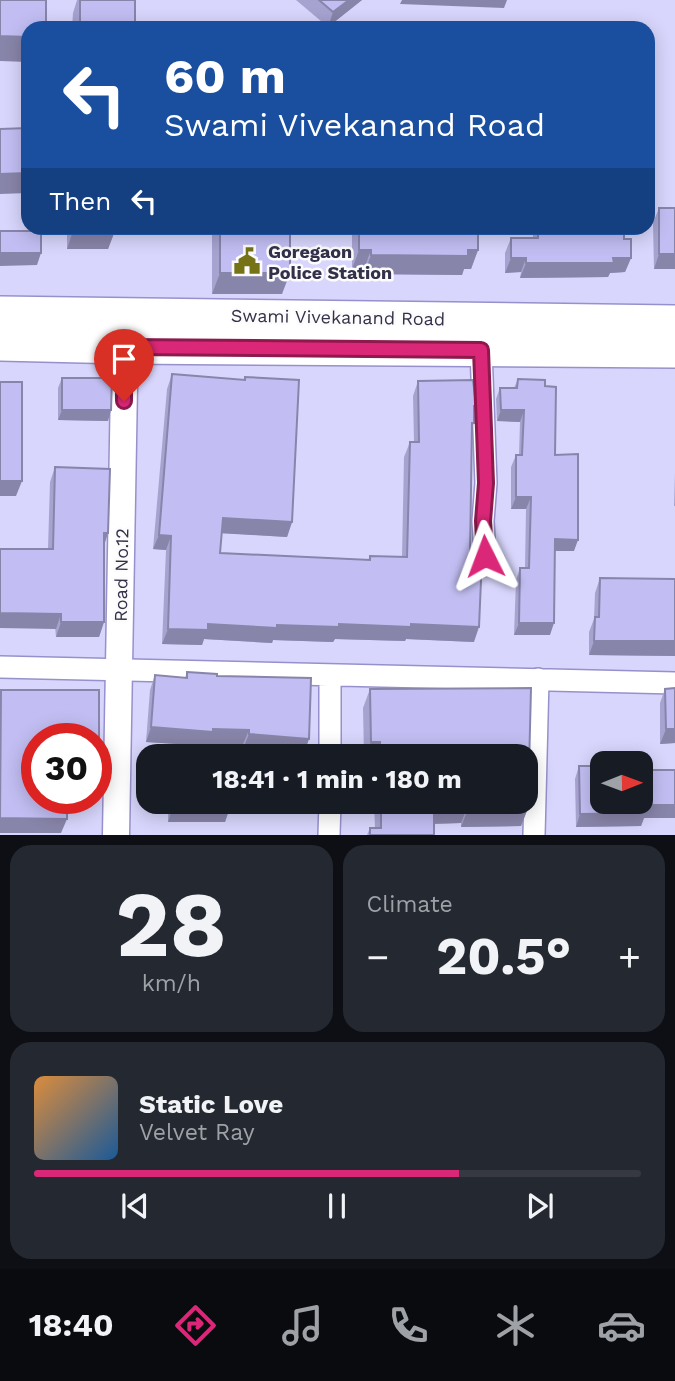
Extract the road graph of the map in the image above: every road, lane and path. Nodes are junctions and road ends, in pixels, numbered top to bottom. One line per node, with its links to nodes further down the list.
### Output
1 (0, 313): 2 (main road, Swami Vivekanand Road)
2 (125, 314): 3 (main road, Swami Vivekanand Road); 5 (street, Road No.12)
3 (675, 322)
4 (0, 344): 5 (main road, Swami Vivekanand Road)
5 (124, 347): 6 (main road, Swami Vivekanand Road); 10 (street, Road No.12)
6 (481, 350): 7 (main road, Swami Vivekanand Road); 8 (street)
7 (675, 351)
8 (485, 556)
9 (0, 667): 10 (street)
10 (119, 670): 11 (street); 16 (street, Road No.12)
11 (330, 675): 12 (street); 14 (street)
12 (538, 680): 13 (street); 18 (street)
13 (675, 683)
14 (330, 744)
15 (330, 814): 17 (street)
16 (117, 835)
17 (329, 835)
18 (534, 835)

